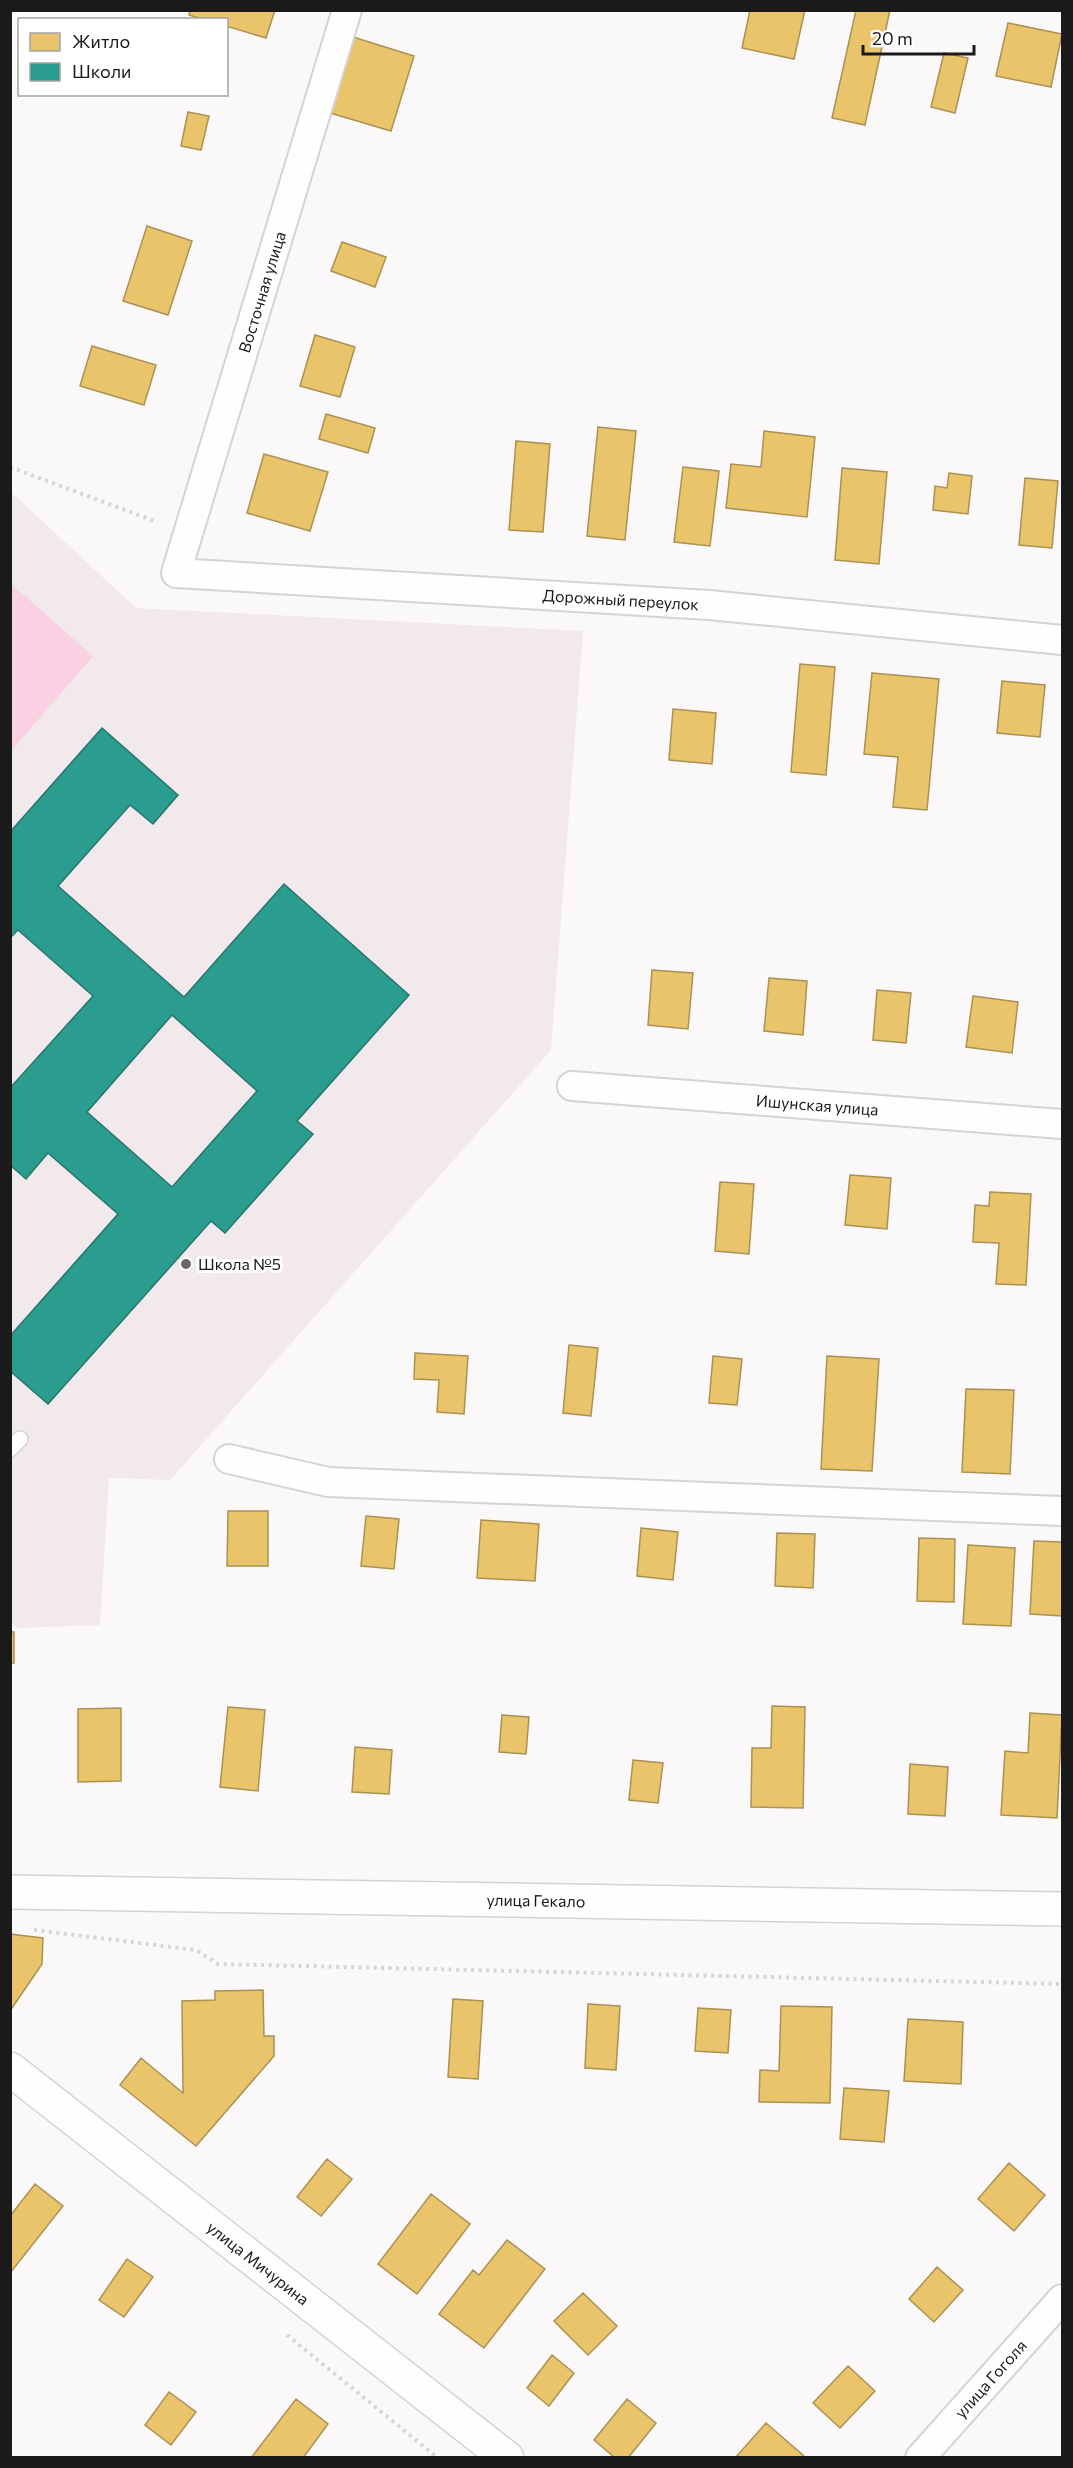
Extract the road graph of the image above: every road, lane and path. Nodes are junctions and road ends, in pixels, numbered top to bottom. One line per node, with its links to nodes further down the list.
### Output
1 (347, 10): 3 (street, Восточная улица)
2 (10, 467): 3 (path)
3 (189, 534): 4 (street, Восточная улица)
4 (176, 573): 5 (street, Дорожный переулок)
5 (1062, 640)
6 (572, 1086): 7 (street, Ишунская улица)
7 (1062, 1124)
8 (229, 1459): 9 (street)
9 (1062, 1511)
10 (10, 1892): 11 (main road, улица Гекало)
11 (1062, 1909)
12 (27, 1926): 13 (path)
13 (1062, 1984)
14 (10, 2069): 16 (main road, улица Мичурина)
15 (1062, 2299): 17 (street, улица Гоголя)
16 (507, 2457)
17 (920, 2457)

